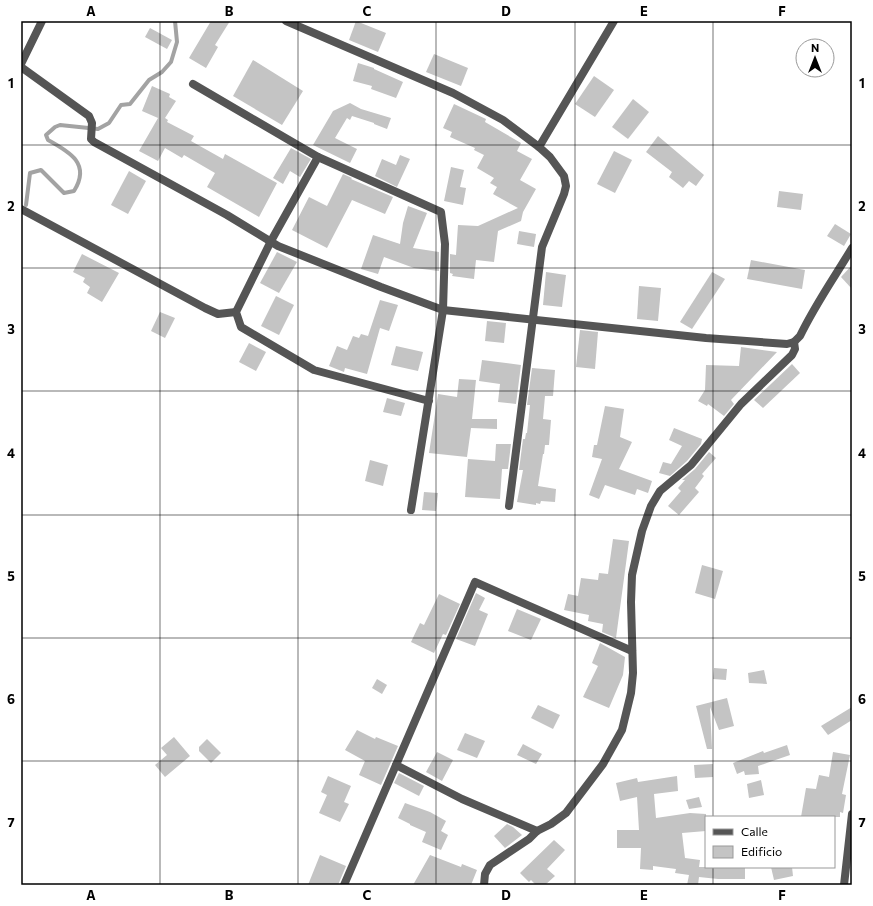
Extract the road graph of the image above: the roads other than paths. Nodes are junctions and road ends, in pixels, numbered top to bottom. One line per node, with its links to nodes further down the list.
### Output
1 (42, 21): 4 (street)
2 (286, 21): 7 (street)
3 (614, 21): 7 (street)
4 (21, 64)
5 (21, 67): 10 (street)
6 (193, 84): 8 (street)
7 (539, 147): 14 (street)
8 (318, 157): 10 (street); 12 (street)
9 (21, 209): 13 (street)
10 (271, 241): 12 (street); 13 (street)
11 (852, 248): 15 (street)
12 (443, 310): 14 (street); 16 (street)
13 (236, 312): 16 (street)
14 (533, 320): 15 (street); 17 (street)
15 (794, 342): 19 (street)
16 (429, 402): 18 (street)
17 (509, 506)
18 (411, 510)
19 (632, 651): 20 (street); 22 (street)
20 (396, 765): 22 (street); 23 (street)
21 (852, 814): 25 (street)
22 (537, 831): 24 (street)
23 (344, 885)
24 (483, 885)
25 (844, 885)

